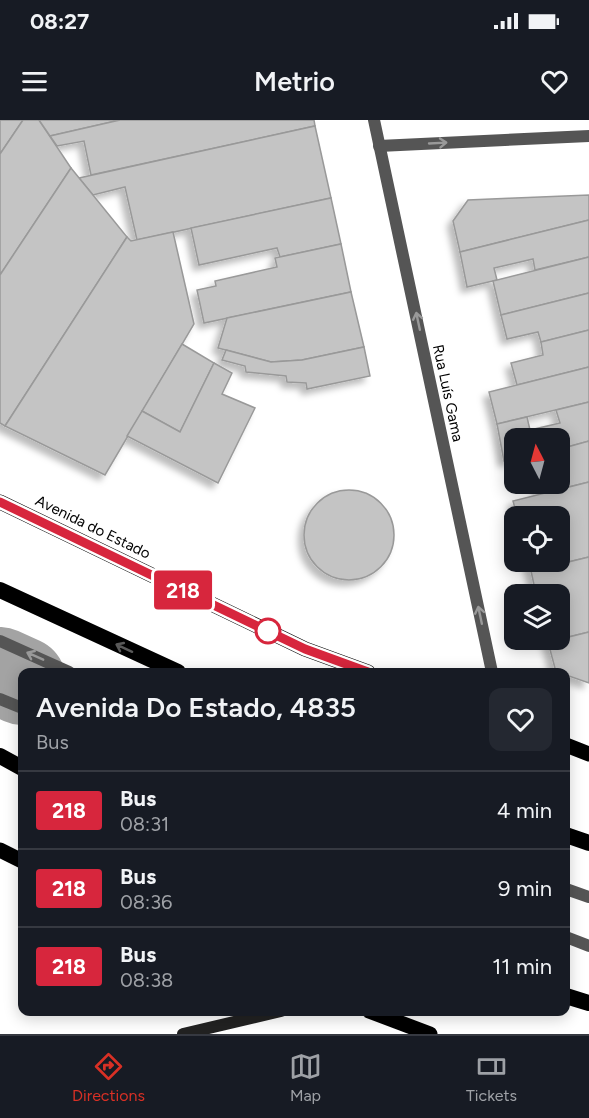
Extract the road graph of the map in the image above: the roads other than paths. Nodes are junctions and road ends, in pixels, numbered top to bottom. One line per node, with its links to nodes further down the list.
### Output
1 (374, 120): 3 (street, Rua Luís Gama)
2 (589, 136): 3 (street, one-way to 2)
3 (379, 146): 10 (street, Rua Luís Gama, one-way to 3)
4 (0, 502): 9 (main road, Avenida do Estado)
5 (0, 590): 8 (highway, one-way to 5)
6 (0, 641): 7 (street, one-way to 6)
7 (60, 668)
8 (169, 668)
9 (357, 668)
10 (491, 668)
11 (0, 699): 12 (street)
12 (18, 706)
13 (570, 747): 14 (main road)
14 (589, 754)
15 (0, 756): 16 (highway)
16 (18, 766)
17 (570, 836): 18 (highway)
18 (589, 843)
19 (0, 850): 20 (main road)
20 (18, 859)
21 (570, 890): 22 (street)
22 (589, 897)
23 (570, 939): 24 (street)
24 (589, 946)
25 (570, 997): 26 (highway)
26 (589, 1003)
27 (260, 1016): 29 (main road)
28 (382, 1016): 30 (main road)
29 (183, 1034)
30 (430, 1034)

